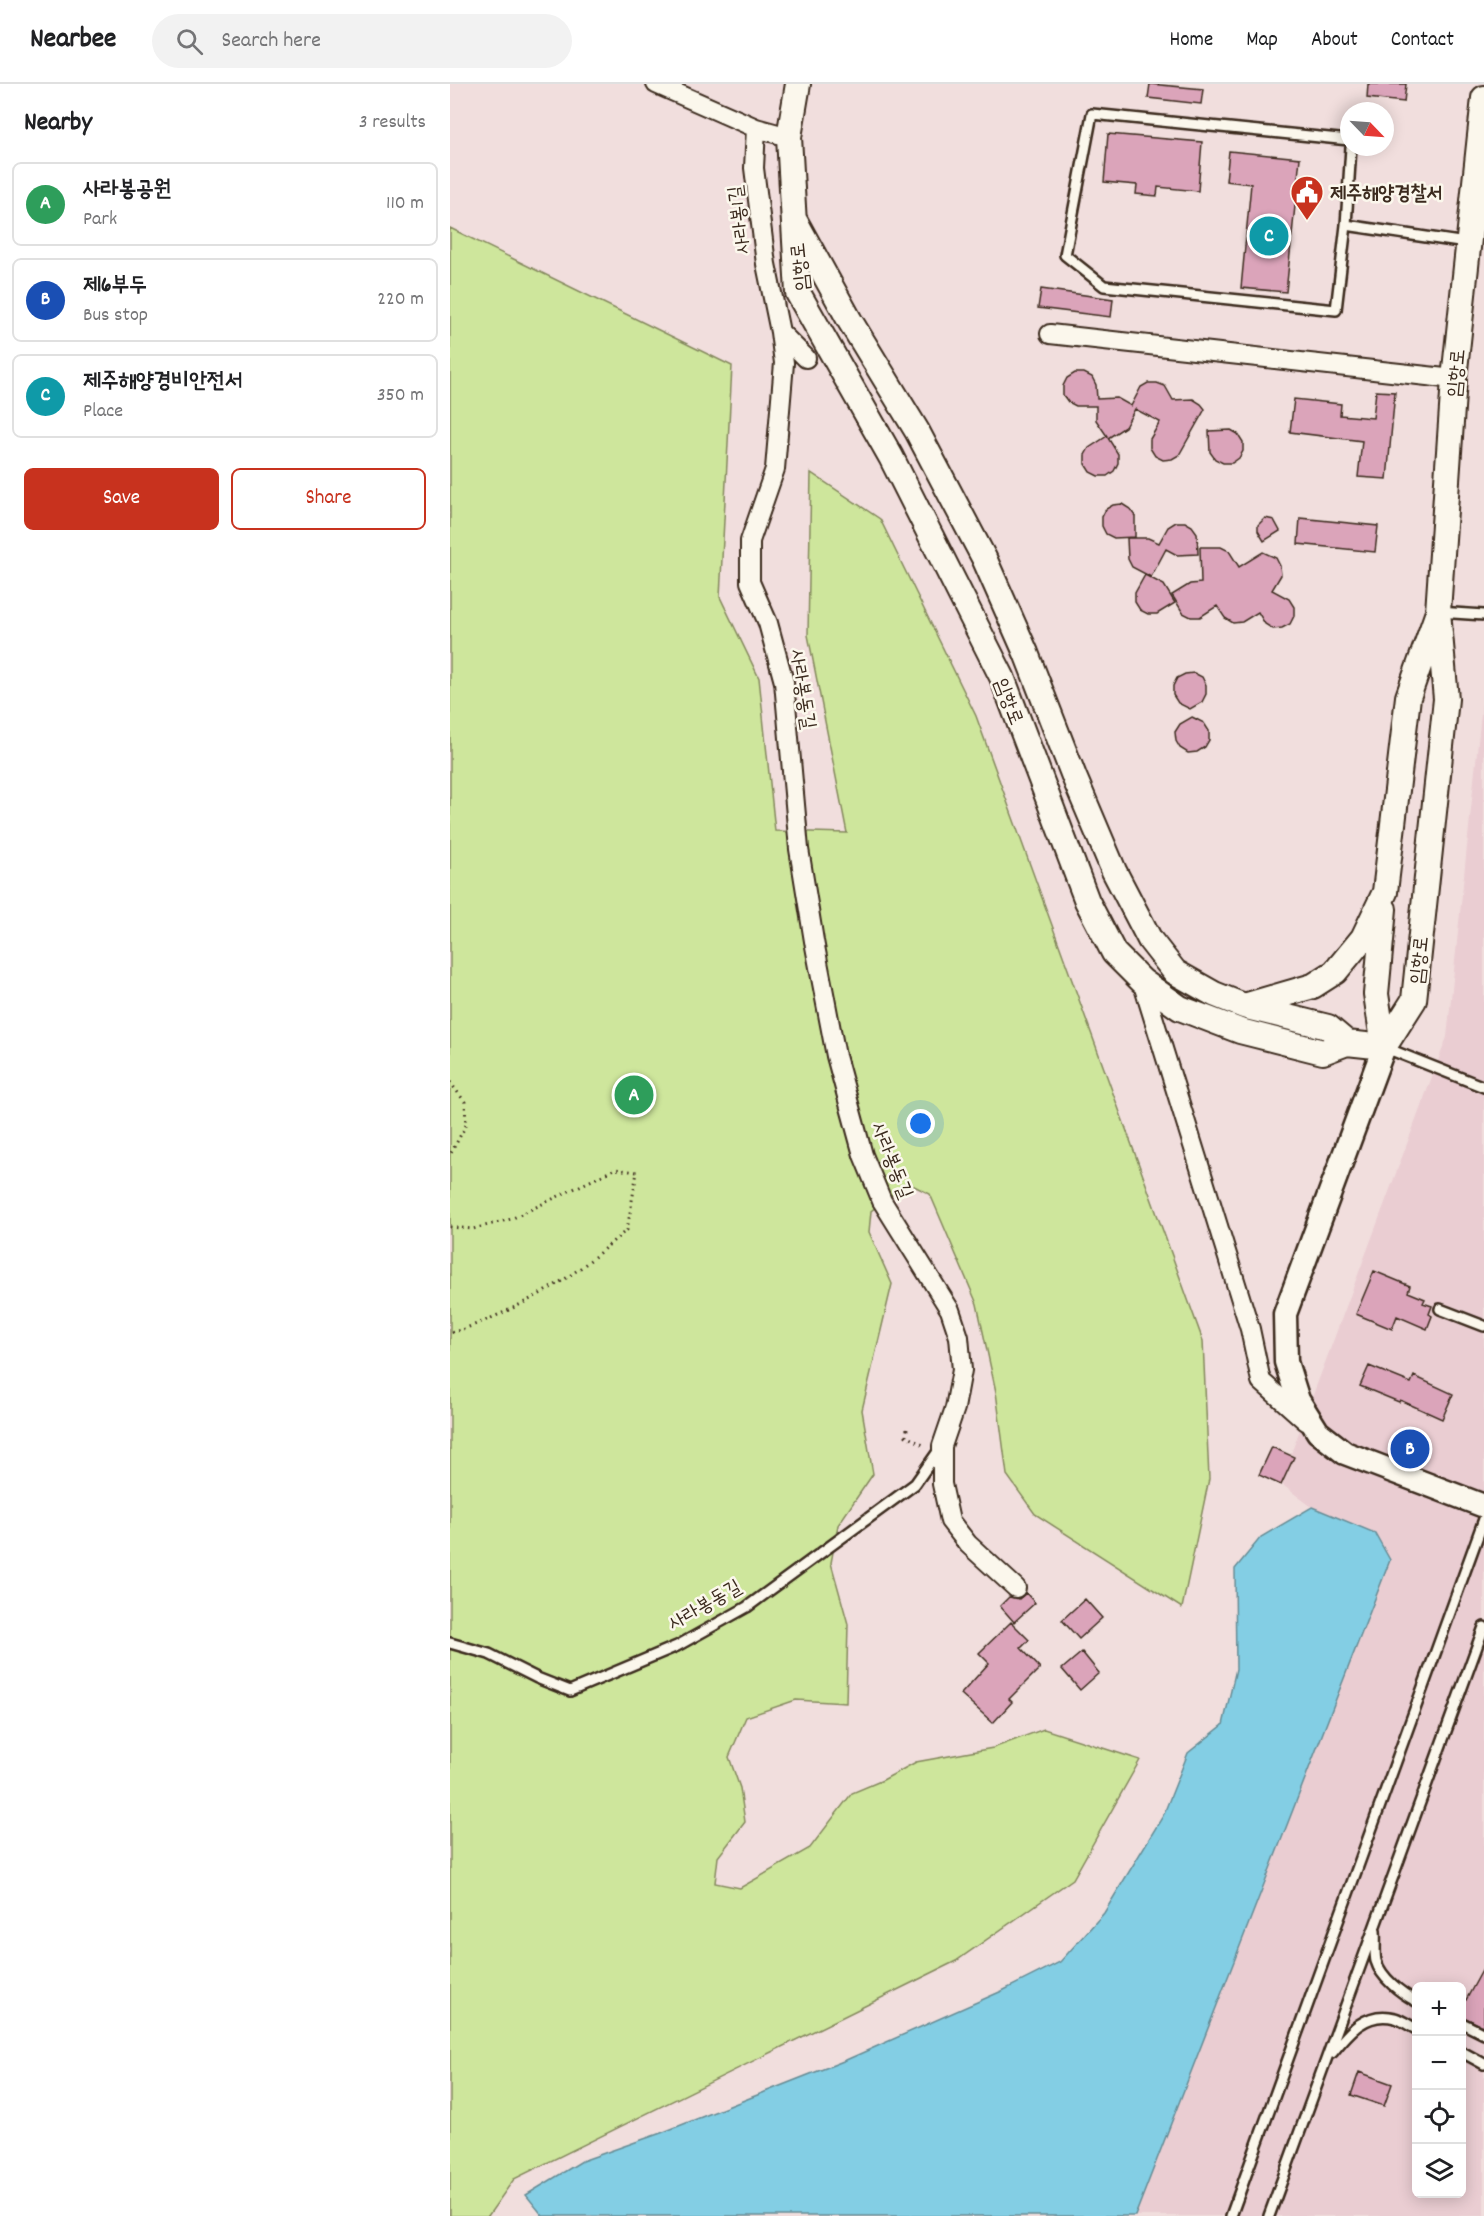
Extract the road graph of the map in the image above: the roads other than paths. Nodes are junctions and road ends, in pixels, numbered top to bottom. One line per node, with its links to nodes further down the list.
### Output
1 (656, 84): 4 (street)
2 (798, 84): 5 (main road, 임항로)
3 (1484, 98): 10 (main road, 임항로)
4 (756, 128): 5 (street); 11 (street, 사라봉1길)
5 (789, 138): 8 (main road, 임항로)
6 (1340, 139): 9 (lane)
7 (1350, 156): 9 (lane)
8 (794, 219): 19 (main road, 임항로); 20 (main road, 임항로)
9 (1346, 225): 10 (lane)
10 (1468, 243): 15 (main road, 임항로)
11 (774, 305): 12 (street, 사라봉동길)
12 (780, 332): 14 (street); 27 (street, 사라봉동길)
13 (1050, 334): 15 (street)
14 (806, 358)
15 (1454, 379): 16 (main road, 임항로)
16 (1438, 612): 17 (lane); 18 (main road, 임항로); 22 (main road, 임항로)
17 (1484, 615)
18 (1385, 892): 20 (main road, 임항로); 22 (main road, 임항로)
19 (1142, 981): 21 (main road, 임항로); 26 (street)
20 (1244, 1006): 21 (main road, 임항로)
21 (1347, 1043): 22 (main road, 임항로)
22 (1384, 1047): 23 (lane); 26 (street)
23 (1484, 1087)
24 (1440, 1308): 25 (lane)
25 (1484, 1326)
26 (1318, 1432): 28 (street)
27 (940, 1449): 30 (street); 32 (lane, 사라봉동길)
28 (1484, 1506)
29 (1484, 1519): 41 (lane)
30 (1016, 1588)
31 (1484, 1627): 33 (lane)
32 (450, 1643)
33 (1375, 1926): 34 (lane); 39 (lane)
34 (1412, 1999)
35 (1466, 2025): 37 (lane)
36 (1412, 2027): 39 (lane)
37 (1484, 2034)
38 (1466, 2055): 40 (lane)
39 (1325, 2062): 42 (lane)
40 (1484, 2064)
41 (1232, 2216)
42 (1269, 2216)

